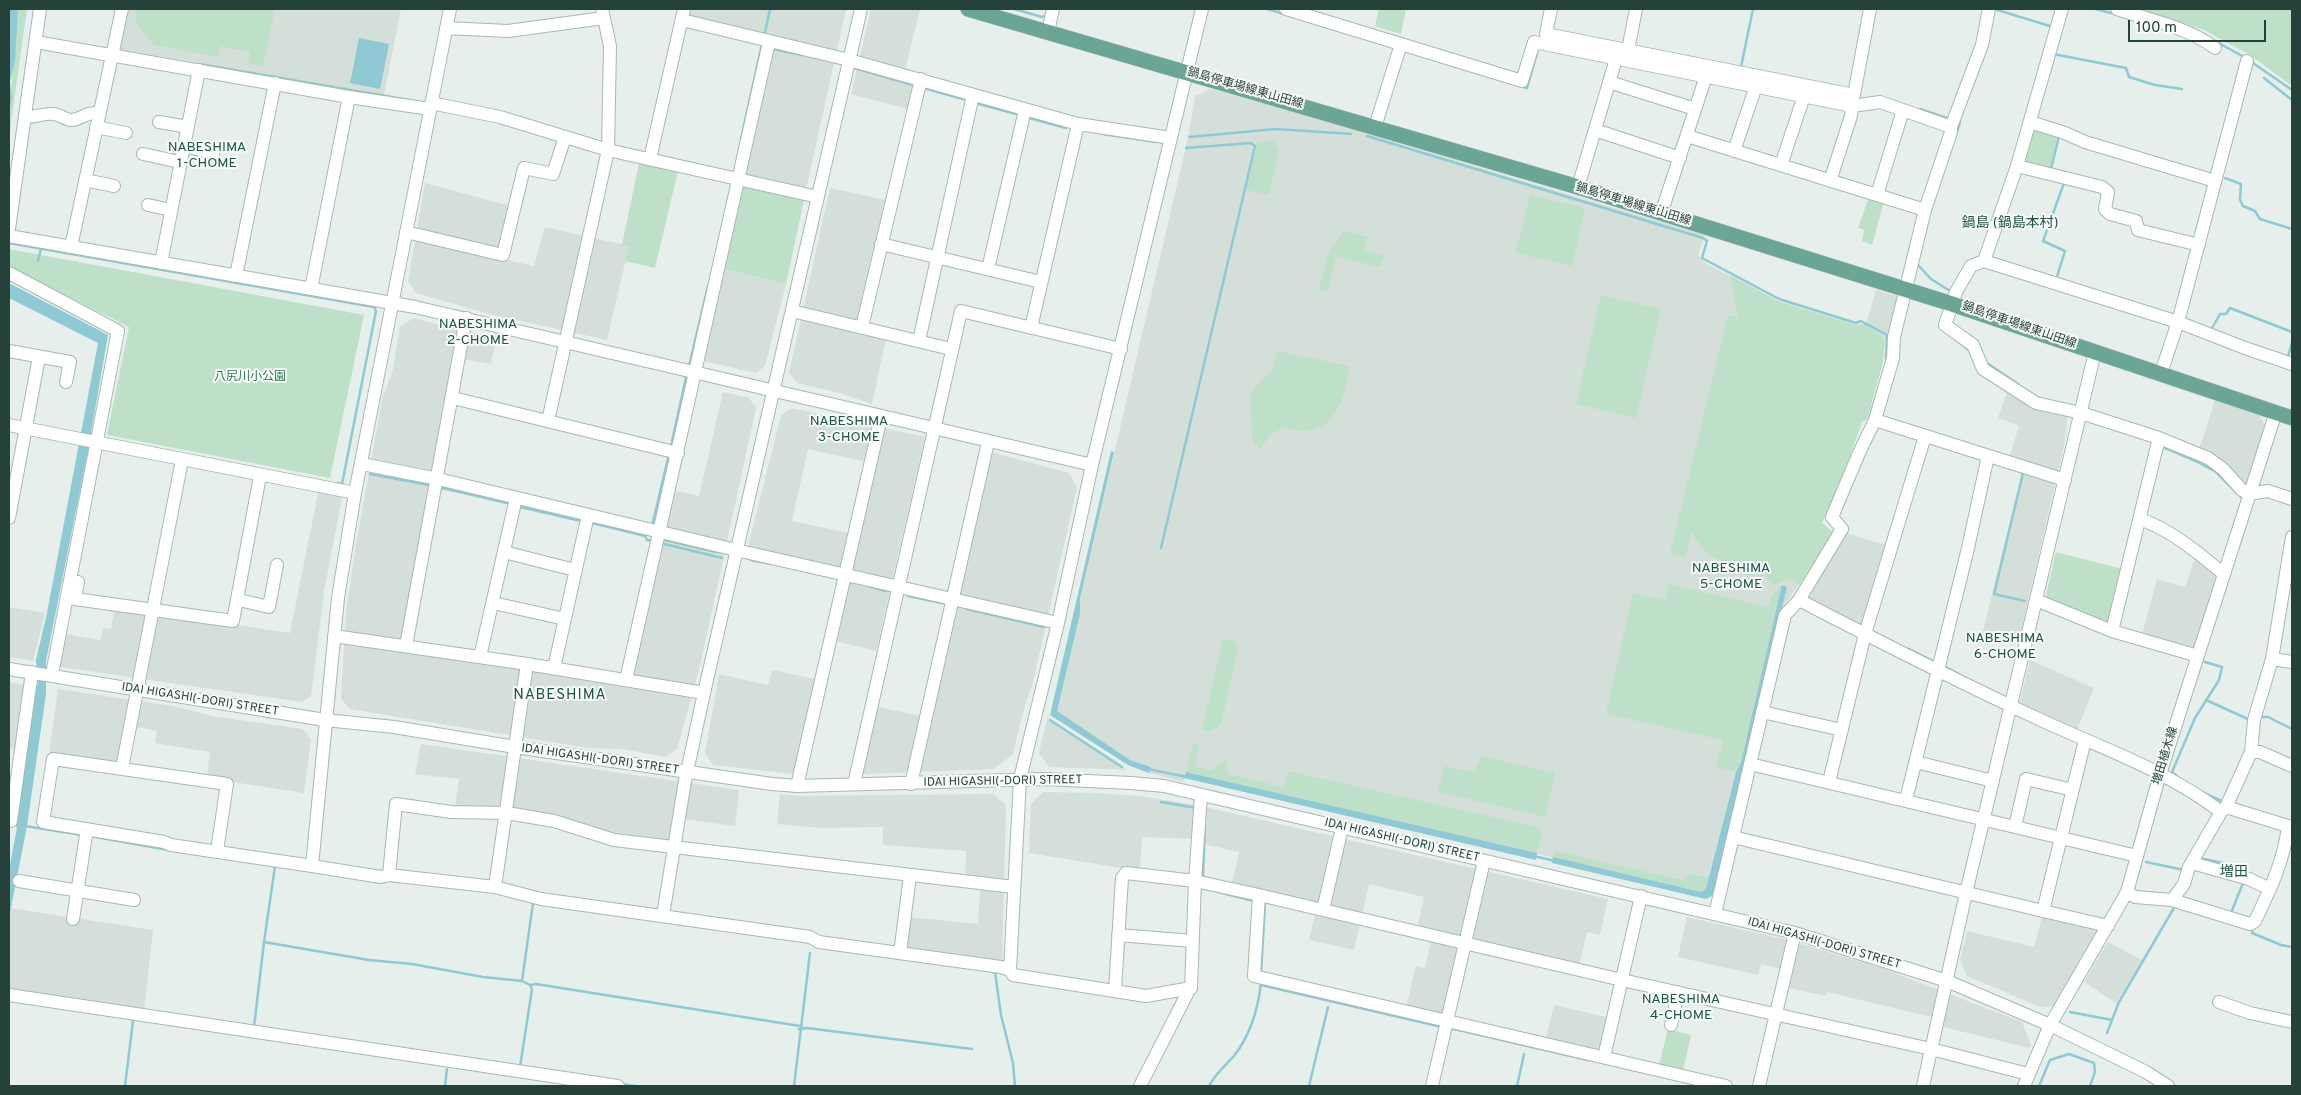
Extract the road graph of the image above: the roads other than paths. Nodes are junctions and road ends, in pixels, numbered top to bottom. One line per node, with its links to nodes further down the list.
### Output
1 (33, 9): 70 (street)
2 (40, 9): 21 (street)
3 (122, 9): 25 (street)
4 (450, 9): 18 (street)
5 (861, 9): 27 (street)
6 (968, 9): 19 (main road, 鍋島停車場線東山田線)
7 (1053, 9): 19 (street)
8 (1202, 9): 30 (street)
9 (1286, 9): 22 (street)
10 (1551, 9): 24 (street)
11 (1636, 9): 24 (street)
12 (1870, 9): 24 (street)
13 (1989, 9): 48 (street)
14 (2062, 9): 47 (street)
15 (2117, 9): 23 (street)
16 (603, 14): 18 (street); 59 (street)
17 (683, 15): 20 (street); 63 (street)
18 (446, 28): 39 (street)
19 (1048, 32): 30 (main road, 鍋島停車場線東山田線)
20 (765, 41): 27 (street); 68 (street)
21 (36, 42): 25 (street); 45 (street)
22 (1401, 44): 26 (street); 51 (street)
23 (2215, 48)
24 (1628, 50)
25 (112, 55): 29 (street); 44 (street)
26 (1616, 58): 31 (street); 33 (street)
27 (849, 60): 32 (street); 76 (street)
28 (2247, 61): 72 (street)
29 (199, 70): 34 (street); 52 (street)
30 (1188, 72): 51 (main road, 鍋島停車場線東山田線); 57 (street)
31 (1706, 76): 35 (street); 41 (street)
32 (921, 79): 36 (street); 84 (street)
33 (1609, 82): 41 (street); 53 (street)
34 (275, 83): 38 (street); 92 (street)
35 (1756, 86): 37 (street); 60 (street)
36 (973, 95): 42 (street); 87 (street)
37 (1804, 96): 40 (street); 66 (street)
38 (350, 97): 39 (street); 94 (street)
39 (430, 106): 56 (street); 82 (street)
40 (1852, 106): 43 (street); 71 (street)
41 (1695, 109): 55 (street)
42 (1025, 110): 49 (street); 90 (street)
43 (1903, 110): 48 (street); 75 (street)
44 (99, 114): 45 (street); 50 (street)
45 (25, 117): 81 (street)
46 (159, 122): 52 (street)
47 (2030, 122): 67 (street); 72 (street)
48 (1953, 123): 79 (street)
49 (1078, 124): 57 (street); 93 (street)
50 (96, 127): 54 (street); 69 (street)
51 (1376, 127): 74 (main road, 鍋島停車場線東山田線)
52 (188, 128): 58 (street)
53 (1595, 130): 64 (street); 74 (street)
54 (126, 133)
55 (1687, 136): 60 (street); 64 (street)
56 (565, 137): 59 (street); 82 (street)
57 (1171, 138): 106 (street)
58 (184, 146): 61 (street); 65 (street)
59 (608, 150): 63 (street); 103 (street)
60 (1734, 151): 66 (street)
61 (213, 152)
62 (143, 154): 65 (street)
63 (650, 158): 68 (street)
64 (1680, 158): 80 (street)
65 (181, 160): 78 (street)
66 (1781, 166): 71 (street)
67 (2017, 166): 85 (street); 88 (street)
68 (734, 178): 76 (street); 111 (street)
69 (85, 180): 73 (street); 86 (street)
70 (9, 181)
71 (1830, 181): 75 (street)
72 (2215, 181): 85 (street)
73 (114, 186)
74 (1578, 187): 80 (main road, 鍋島停車場線東山田線)
75 (1876, 195): 79 (street)
76 (818, 197): 98 (street)
77 (148, 205): 78 (street)
78 (171, 210): 89 (street)
79 (1925, 210): 95 (street)
80 (1661, 214): 95 (main road, 鍋島停車場線東山田線)
81 (9, 229)
82 (406, 232): 96 (street)
83 (9, 236): 86 (street)
84 (881, 244): 87 (street); 101 (street)
85 (2199, 245): 100 (street)
86 (71, 247): 89 (street)
87 (937, 258): 90 (street); 104 (street)
88 (1984, 261): 97 (street); 100 (street)
89 (160, 263): 92 (street)
90 (988, 270): 93 (street)
91 (9, 273): 128 (street)
92 (236, 276): 94 (street)
93 (1041, 282): 102 (street)
94 (311, 289): 96 (street)
95 (1906, 290): 97 (main road, 鍋島停車場線東山田線); 120 (street)
96 (392, 303): 99 (street); 132 (street)
97 (1952, 304): 108 (main road, 鍋島停車場線東山田線); 117 (street)
98 (792, 311): 101 (street); 114 (street)
99 (466, 318): 103 (street); 115 (street)
100 (2180, 325): 110 (street); 112 (street)
101 (862, 327): 104 (street)
102 (1031, 328): 105 (street); 106 (street)
103 (565, 341): 111 (street); 121 (street)
104 (919, 341): 105 (street)
105 (951, 349): 124 (street)
106 (1121, 350): 133 (street)
107 (9, 351): 109 (street)
108 (2094, 352): 112 (main road, 鍋島停車場線東山田線); 117 (street)
109 (38, 357): 113 (street); 123 (street)
110 (2292, 362)
111 (691, 370): 114 (street); 129 (street)
112 (2161, 373): 116 (main road, 鍋島停車場線東山田線)
113 (66, 382)
114 (773, 390): 118 (street); 146 (street)
115 (453, 398): 121 (street); 135 (street)
116 (2276, 412): 119 (main road, 鍋島停車場線東山田線); 138 (street, 増田植木線)
117 (2080, 414): 126 (street); 136 (street)
118 (881, 417): 124 (street); 150 (street)
119 (2292, 418)
120 (1875, 420): 125 (street); 155 (street)
121 (548, 421): 129 (street)
122 (9, 425): 123 (street)
123 (25, 428): 128 (street); 141 (street)
124 (933, 429): 127 (street); 152 (street)
125 (1925, 436): 130 (street); 162 (street)
126 (2159, 438): 138 (street); 143 (street)
127 (988, 442): 133 (street); 153 (street)
128 (98, 443): 131 (street); 158 (street); 173 (street)
129 (673, 451): 144 (street)
130 (1988, 456): 136 (street); 172 (street)
131 (182, 460): 134 (street); 158 (street)
132 (362, 464): 135 (street); 137 (street)
133 (1092, 465): 160 (street)
134 (260, 476): 137 (street); 154 (street)
135 (438, 479): 139 (street); 164 (street)
136 (2065, 480): 156 (street)
137 (355, 493): 163 (street)
138 (2249, 494): 140 (street); 151 (street, 増田植木線)
139 (516, 498): 142 (street); 147 (street)
140 (2292, 499)
141 (9, 514)
142 (588, 515): 144 (street); 149 (street)
143 (2140, 519): 151 (street); 161 (street)
144 (655, 534): 146 (street); 175 (street)
145 (2292, 538): 167 (street)
146 (736, 550): 150 (street); 177 (street)
147 (504, 552): 149 (street); 157 (street)
148 (277, 565): 154 (street)
149 (576, 570): 159 (street)
150 (845, 574): 152 (street); 197 (street)
151 (2224, 574): 165 (street, 増田植木線)
152 (899, 587): 153 (street); 195 (street)
153 (953, 598): 160 (street); 196 (street)
154 (239, 600): 158 (street)
155 (1799, 600): 162 (street); 179 (street)
156 (2036, 600): 161 (street); 178 (street)
157 (492, 602): 159 (street); 166 (street)
158 (154, 610): 176 (street)
159 (565, 619): 170 (street)
160 (1058, 623): 192 (street)
161 (2112, 631): 165 (street)
162 (1865, 634): 172 (street); 181 (street)
163 (334, 636): 164 (street); 180 (street)
164 (406, 646): 166 (street)
165 (2198, 656): 191 (street, 増田植木線)
166 (480, 657): 169 (street)
167 (2272, 659): 168 (street); 185 (street)
168 (2292, 662)
169 (527, 664): 170 (street); 183 (street)
170 (554, 668): 175 (street)
171 (9, 669): 174 (street, IDAI HIGASHI(-DORI) STREET)
172 (1938, 669): 178 (street); 186 (street)
173 (51, 672): 174 (street, IDAI HIGASHI(-DORI) STREET); 176 (street, IDAI HIGASHI(-DORI) STREET)
174 (33, 673): 184 (street)
175 (626, 680): 177 (street)
176 (137, 690): 180 (street, IDAI HIGASHI(-DORI) STREET); 189 (street)
177 (704, 692): 190 (street)
178 (2012, 706): 182 (street); 193 (street)
179 (1762, 712): 181 (street); 187 (street)
180 (325, 720): 183 (street, IDAI HIGASHI(-DORI) STREET); 215 (street)
181 (1842, 730): 194 (street)
182 (2085, 740): 191 (street); 198 (street)
183 (515, 747): 190 (street, IDAI HIGASHI(-DORI) STREET); 202 (street)
184 (15, 752): 204 (street)
185 (2251, 752): 188 (street); 201 (street)
186 (1916, 762): 193 (street); 199 (street)
187 (1750, 764): 194 (street); 208 (street)
188 (2292, 766)
189 (122, 768): 207 (street); 211 (street)
190 (687, 772): 197 (street, IDAI HIGASHI(-DORI) STREET); 210 (street)
191 (2160, 774): 201 (street); 212 (street, 増田植木線)
192 (1020, 779): 196 (street, IDAI HIGASHI(-DORI) STREET); 200 (street, IDAI HIGASHI(-DORI) STREET); 221 (street)
193 (1994, 781): 203 (street)
194 (1829, 782): 199 (street)
195 (854, 784): 196 (street, IDAI HIGASHI(-DORI) STREET); 197 (street, IDAI HIGASHI(-DORI) STREET)
196 (911, 784)
197 (797, 786)
198 (2073, 790): 205 (street); 209 (street)
199 (1906, 800): 203 (street)
200 (1200, 804): 206 (street, IDAI HIGASHI(-DORI) STREET); 219 (street)
201 (2226, 806): 214 (street); 222 (street)
202 (506, 813): 210 (street); 216 (street); 220 (street)
203 (1984, 820): 205 (street); 225 (street)
204 (9, 821)
205 (2015, 827): 209 (street)
206 (1342, 828): 213 (street, IDAI HIGASHI(-DORI) STREET); 230 (street)
207 (86, 833): 211 (street); 223 (street)
208 (1733, 837): 225 (street); 232 (street)
209 (2061, 838): 212 (street); 231 (street)
210 (674, 846): 217 (street); 233 (street)
211 (217, 851): 215 (street)
212 (2137, 856): 224 (street, 増田植木線)
213 (1484, 861): 226 (street, IDAI HIGASHI(-DORI) STREET); 239 (street)
214 (2192, 863): 222 (street); 229 (street)
215 (312, 866): 216 (street)
216 (389, 875): 220 (street)
217 (910, 876): 221 (street); 240 (street)
218 (19, 881): 223 (street)
219 (1200, 882): 227 (street); 237 (street); 238 (street)
220 (496, 887): 233 (street)
221 (1014, 887): 241 (street)
222 (2270, 889): 229 (street)
223 (78, 891): 228 (street); 234 (street)
224 (2126, 892): 229 (street); 235 (street, 増田植木線)
225 (1966, 893): 231 (street); 243 (street)
226 (1641, 896): 232 (street, IDAI HIGASHI(-DORI) STREET); 242 (street)
227 (1258, 899): 230 (street); 251 (street)
228 (134, 900)
229 (2176, 902)
230 (1323, 910): 239 (street)
231 (2043, 911): 235 (street)
232 (1715, 914): 236 (street, IDAI HIGASHI(-DORI) STREET)
233 (663, 915): 240 (street)
234 (73, 919)
235 (2108, 926): 253 (street, 増田植木線)
236 (1795, 933): 243 (street, IDAI HIGASHI(-DORI) STREET); 249 (street)
237 (1118, 935): 238 (street); 245 (street)
238 (1193, 941): 244 (street)
239 (1465, 943): 242 (street); 251 (street)
240 (900, 953): 241 (street)
241 (1010, 970): 245 (street)
242 (1622, 980): 246 (street); 255 (street)
243 (1947, 981): 253 (street, IDAI HIGASHI(-DORI) STREET); 254 (street)
244 (1187, 989): 245 (street); 258 (street)
245 (1115, 990)
246 (1678, 992): 249 (street); 252 (street)
247 (9, 995): 257 (street)
248 (2219, 1002): 250 (street)
249 (1775, 1014): 254 (street); 261 (street)
250 (2292, 1022)
251 (1446, 1025): 255 (street); 259 (street)
252 (1671, 1025)
253 (2050, 1025): 256 (street, 増田植木線); 264 (street, IDAI HIGASHI(-DORI) STREET)
254 (1931, 1049): 256 (street); 262 (street)
255 (1604, 1057): 260 (street)
256 (2028, 1074): 263 (street, 増田植木線)
257 (618, 1086)
258 (1140, 1086)
259 (1432, 1086)
260 (1726, 1086)
261 (1759, 1086)
262 (1923, 1086)
263 (2024, 1086)
264 (2168, 1086)

